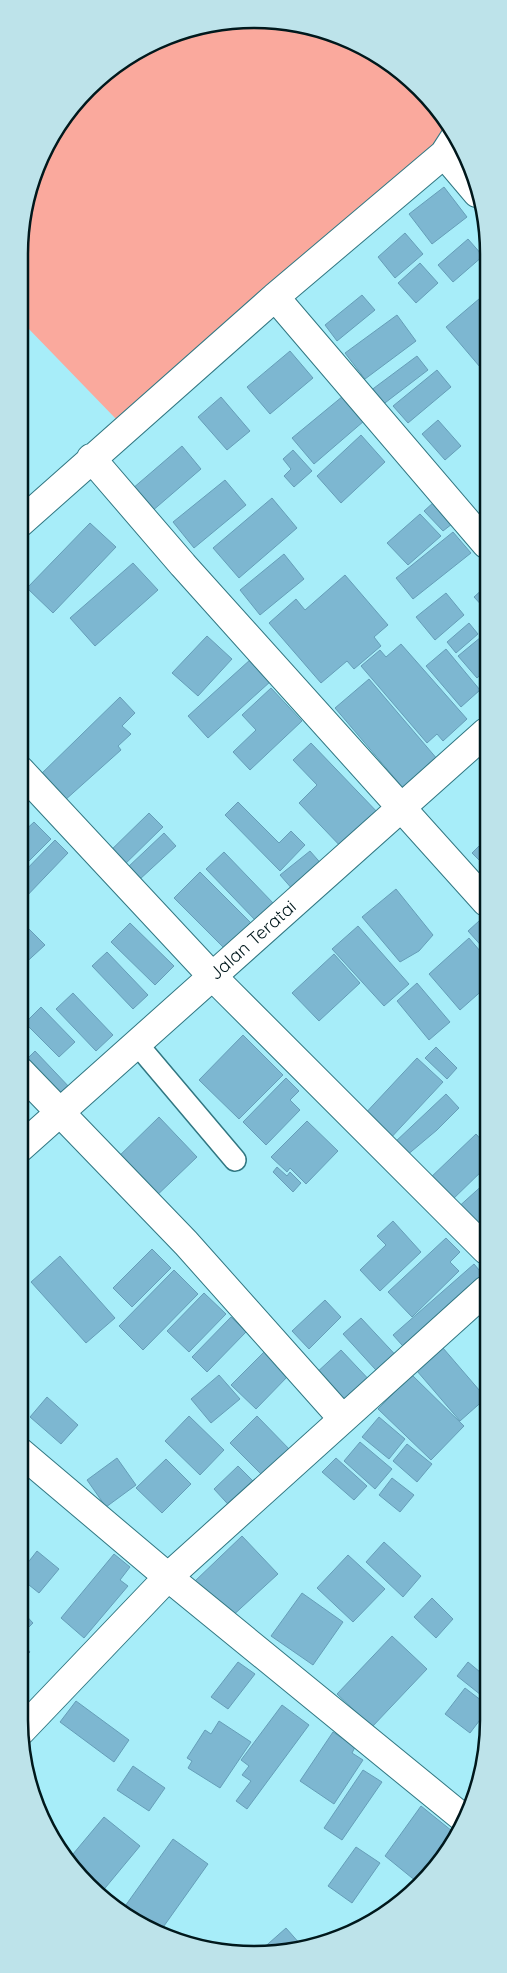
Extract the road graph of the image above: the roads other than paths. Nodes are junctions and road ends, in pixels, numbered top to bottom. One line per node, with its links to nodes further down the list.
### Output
1 (450, 146): 2 (street); 3 (street)
2 (462, 166)
3 (275, 297): 4 (street); 6 (street)
4 (91, 458): 5 (street); 9 (street)
5 (28, 515)
6 (480, 537)
7 (480, 737): 9 (street, Jalan Teratai)
8 (28, 779): 11 (street)
9 (402, 808): 10 (street); 11 (street, Jalan Teratai)
10 (480, 895)
11 (212, 976): 12 (street, Jalan Teratai); 17 (street)
12 (137, 1044): 14 (street, Jalan Teratai); 16 (lane)
13 (28, 1080): 14 (street)
14 (59, 1113): 15 (street, Jalan Teratai); 19 (street)
15 (28, 1141)
16 (235, 1160)
17 (480, 1244)
18 (480, 1295): 19 (street)
19 (342, 1418): 21 (street)
20 (28, 1459): 21 (street)
21 (168, 1577): 22 (street); 23 (street)
22 (28, 1724)
23 (458, 1814)

